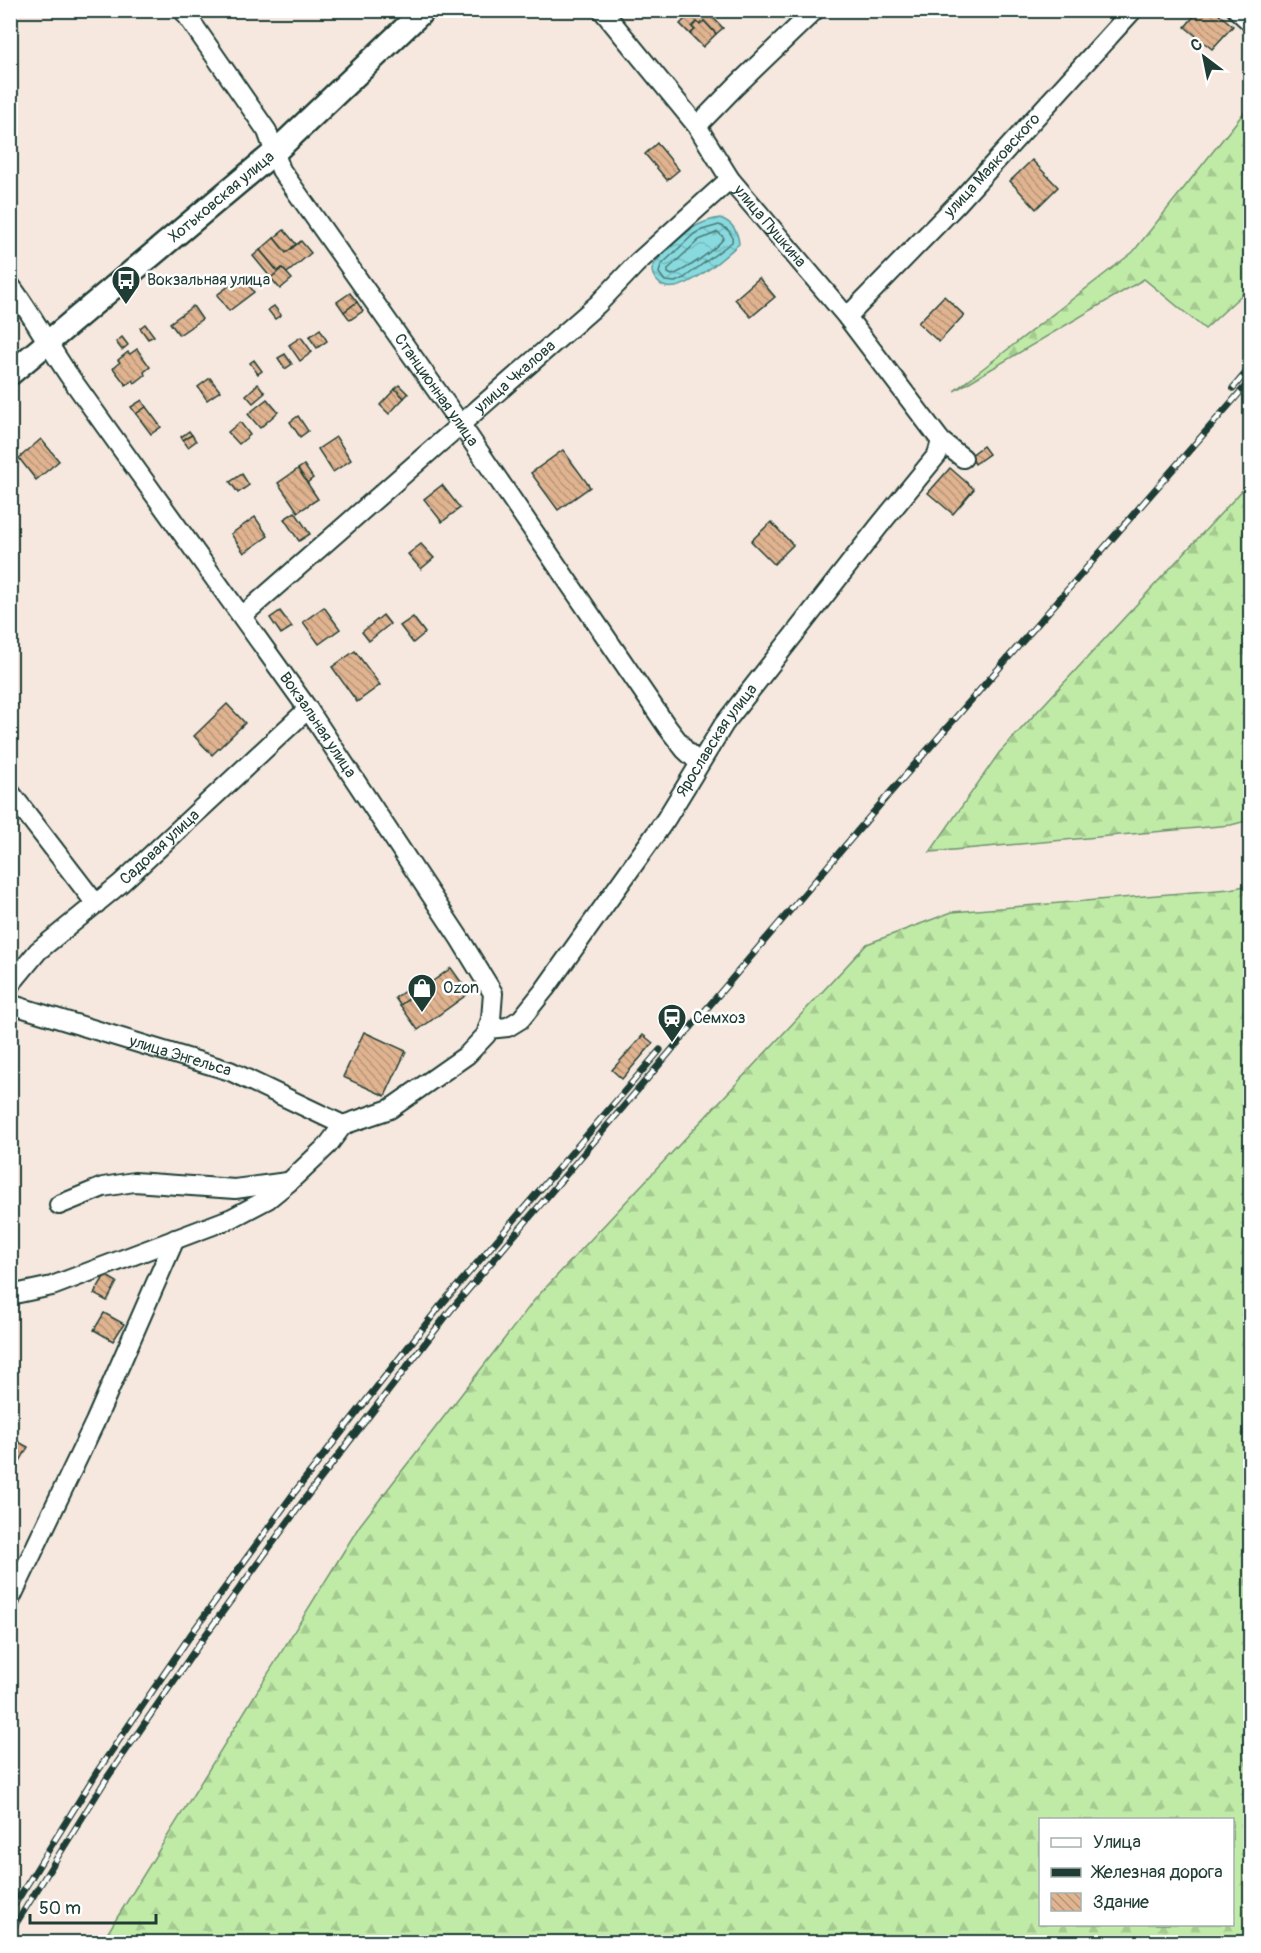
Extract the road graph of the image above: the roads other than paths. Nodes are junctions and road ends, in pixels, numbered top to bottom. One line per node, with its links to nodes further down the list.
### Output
1 (183, 10): 9 (street, Станционная улица)
2 (424, 10): 9 (main road, Хотьковская улица)
3 (602, 10): 8 (street, улица Пушкина)
4 (815, 10): 8 (street)
5 (1133, 10): 12 (street, улица Маяковского)
6 (1237, 10): 7 (street)
7 (1251, 22)
8 (697, 126): 10 (street, улица Пушкина)
9 (276, 151): 13 (main road, Хотьковская улица); 15 (street, Станционная улица)
10 (730, 179): 12 (street, улица Пушкина); 15 (street, улица Чкалова)
11 (10, 285): 13 (street, Вокзальная улица)
12 (847, 317): 16 (street, улица Пушкина)
13 (47, 344): 14 (main road, Хотьковская улица); 18 (street, Вокзальная улица)
14 (10, 374)
15 (461, 425): 18 (street, улица Чкалова); 20 (street, Станционная улица)
16 (941, 441): 17 (street, улица Пушкина); 20 (street, Ярославская улица)
17 (963, 458)
18 (242, 616): 19 (street, Вокзальная улица)
19 (308, 709): 22 (street, Садовая улица); 25 (street, Вокзальная улица)
20 (699, 763): 25 (street, Ярославская улица)
21 (10, 792): 22 (street)
22 (96, 904): 23 (street, Садовая улица)
23 (10, 985)
24 (10, 1004): 26 (street, улица Энгельса)
25 (488, 1029): 26 (street)
26 (343, 1125): 27 (street)
27 (289, 1182): 28 (street); 29 (street)
28 (59, 1205)
29 (175, 1239): 30 (street); 31 (street)
30 (10, 1295)
31 (10, 1600)

